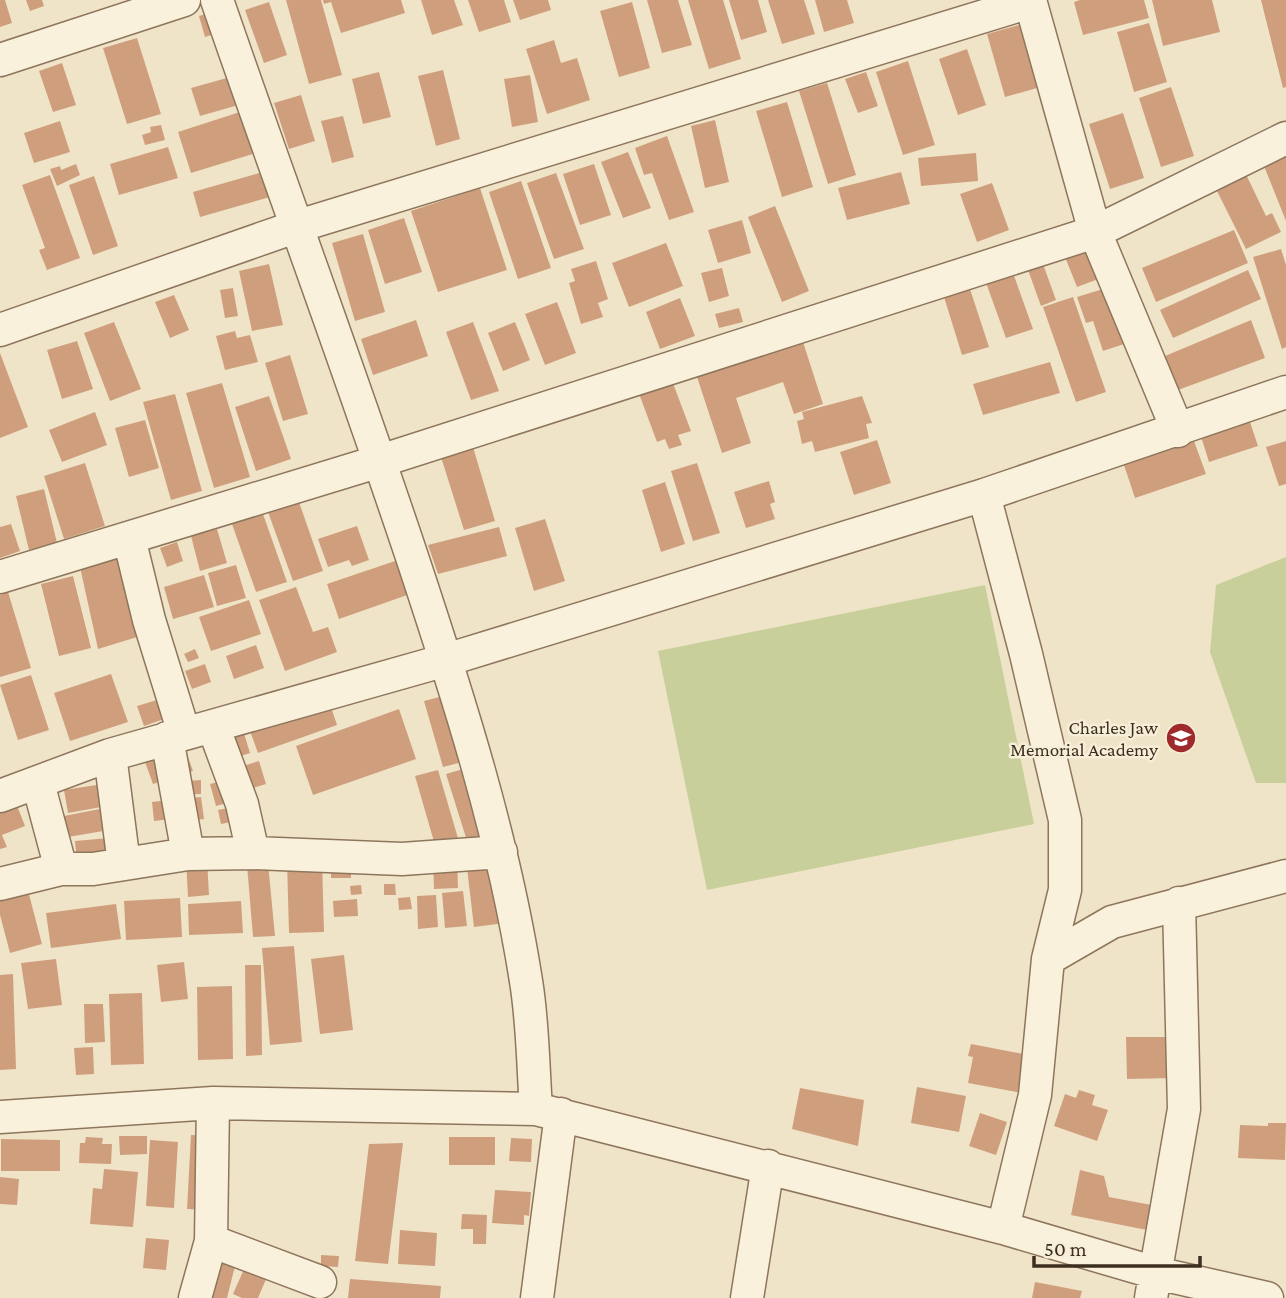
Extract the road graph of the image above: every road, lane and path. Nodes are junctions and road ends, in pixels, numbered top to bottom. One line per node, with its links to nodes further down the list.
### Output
1 (184, 0): 4 (street)
2 (217, 0): 6 (street)
3 (1030, 1): 6 (street); 7 (street)
4 (0, 60)
5 (1286, 138): 7 (street)
6 (295, 227): 8 (street); 11 (street)
7 (1095, 232): 10 (street); 11 (street)
8 (0, 330)
9 (1286, 392): 10 (street)
10 (1178, 431): 12 (street)
11 (380, 461): 13 (street); 15 (street)
12 (984, 495): 15 (street); 28 (street)
13 (129, 538): 14 (street); 16 (street)
14 (0, 577)
15 (446, 660): 16 (street); 20 (street)
16 (188, 732): 17 (street); 21 (street); 22 (street)
17 (110, 755): 18 (street); 23 (street)
18 (38, 783): 19 (street); 24 (street)
19 (0, 796)
20 (501, 852): 21 (street); 30 (street)
21 (253, 853): 22 (street)
22 (188, 854): 23 (street)
23 (124, 864): 24 (street)
24 (61, 869): 26 (street)
25 (1286, 876): 27 (street)
26 (0, 884)
27 (1179, 903): 28 (street); 36 (street)
28 (1048, 959): 33 (street)
29 (213, 1103): 30 (street); 31 (street); 34 (street)
30 (549, 1111): 32 (street); 38 (street)
31 (0, 1117)
32 (768, 1166): 33 (street); 39 (street)
33 (1003, 1228): 36 (street)
34 (211, 1241): 35 (street); 37 (street)
35 (320, 1282)
36 (1154, 1285): 40 (street)
37 (195, 1298)
38 (537, 1298)
39 (747, 1298)
40 (1267, 1298)

